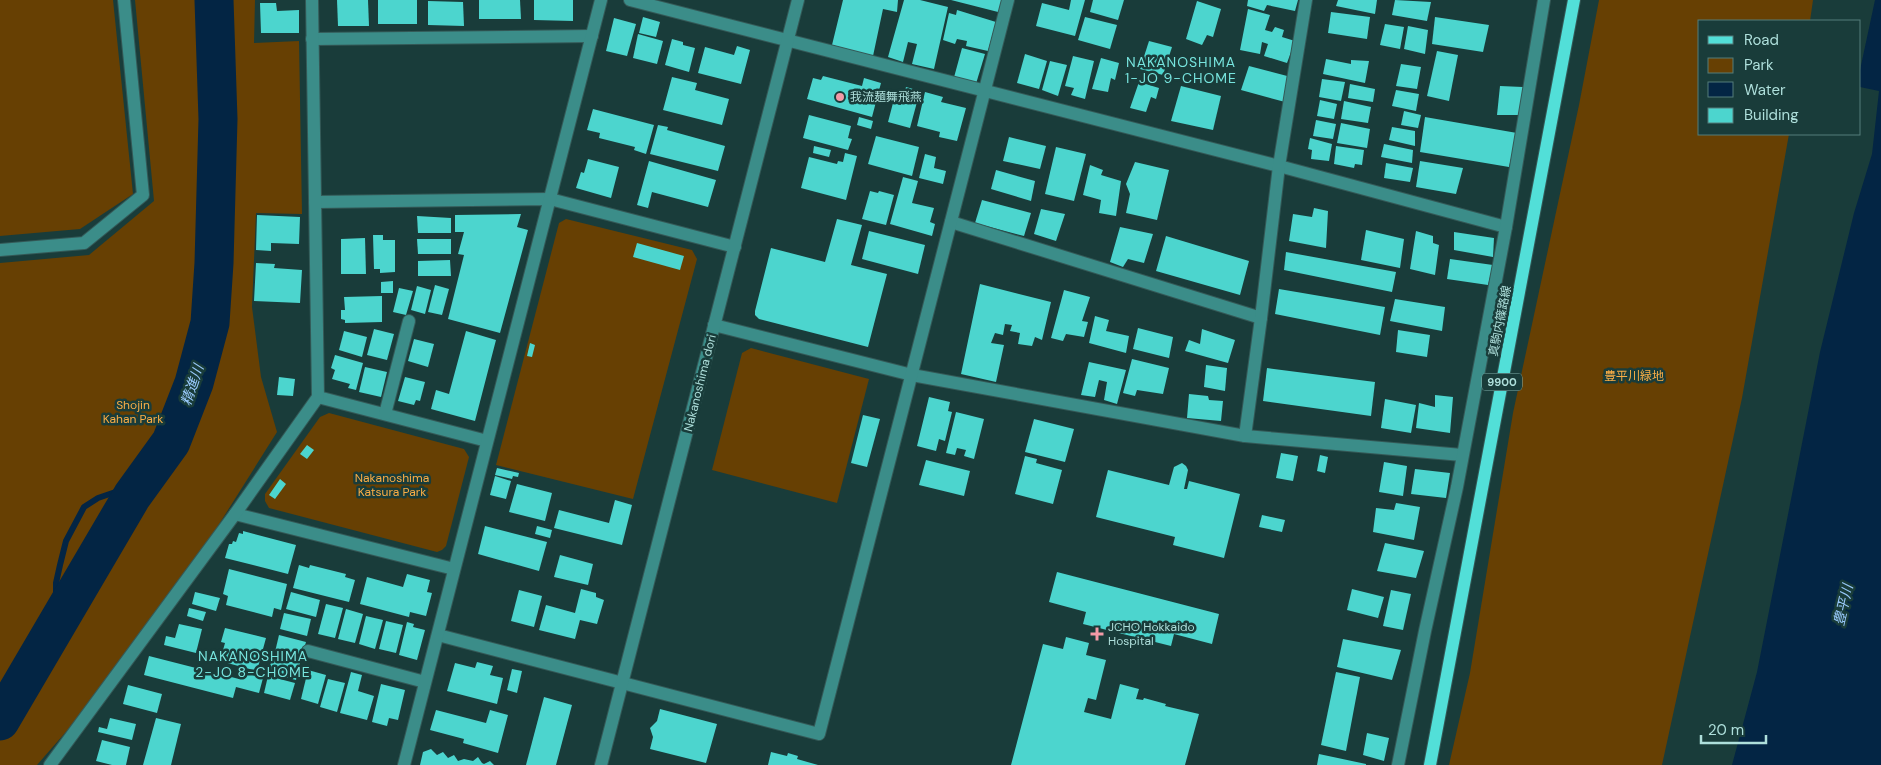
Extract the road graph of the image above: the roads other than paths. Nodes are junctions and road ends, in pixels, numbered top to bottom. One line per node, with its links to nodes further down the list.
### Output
1 (124, 0): 20 (street)
2 (312, 0): 11 (street)
3 (601, 0): 10 (street)
4 (630, 0): 12 (street)
5 (798, 0): 12 (street, Nakanoshima dori)
6 (1008, 0): 13 (street)
7 (1306, 0): 14 (street)
8 (1544, 0): 18 (street)
9 (1574, 0): 40 (main road, 真駒内篠路線 / 9900)
10 (592, 36): 11 (street); 15 (street)
11 (312, 39): 16 (street)
12 (788, 41): 13 (street); 19 (street, Nakanoshima dori)
13 (986, 92): 14 (street); 17 (street)
14 (1279, 166): 18 (street); 21 (street)
15 (550, 199): 16 (street); 19 (street); 28 (street)
16 (315, 202): 25 (street)
17 (951, 222): 21 (street); 24 (street)
18 (1506, 227): 29 (street)
19 (735, 247): 23 (street, Nakanoshima dori)
20 (0, 250)
21 (1262, 318): 27 (street)
22 (409, 321): 26 (street)
23 (714, 325): 24 (street); 35 (street, Nakanoshima dori)
24 (912, 375): 27 (street); 35 (street)
25 (318, 397): 26 (street); 30 (street)
26 (385, 414): 28 (street)
27 (1245, 436): 29 (street)
28 (487, 440): 31 (street)
29 (1462, 455): 39 (street)
30 (236, 514): 31 (street); 36 (street)
31 (454, 569): 32 (street)
32 (438, 635): 34 (street); 35 (street)
33 (308, 651): 34 (street)
34 (425, 682): 37 (street)
35 (622, 682): 38 (street, Nakanoshima dori)
36 (50, 765)
37 (404, 765)
38 (601, 765)
39 (1398, 765)
40 (1430, 765)

